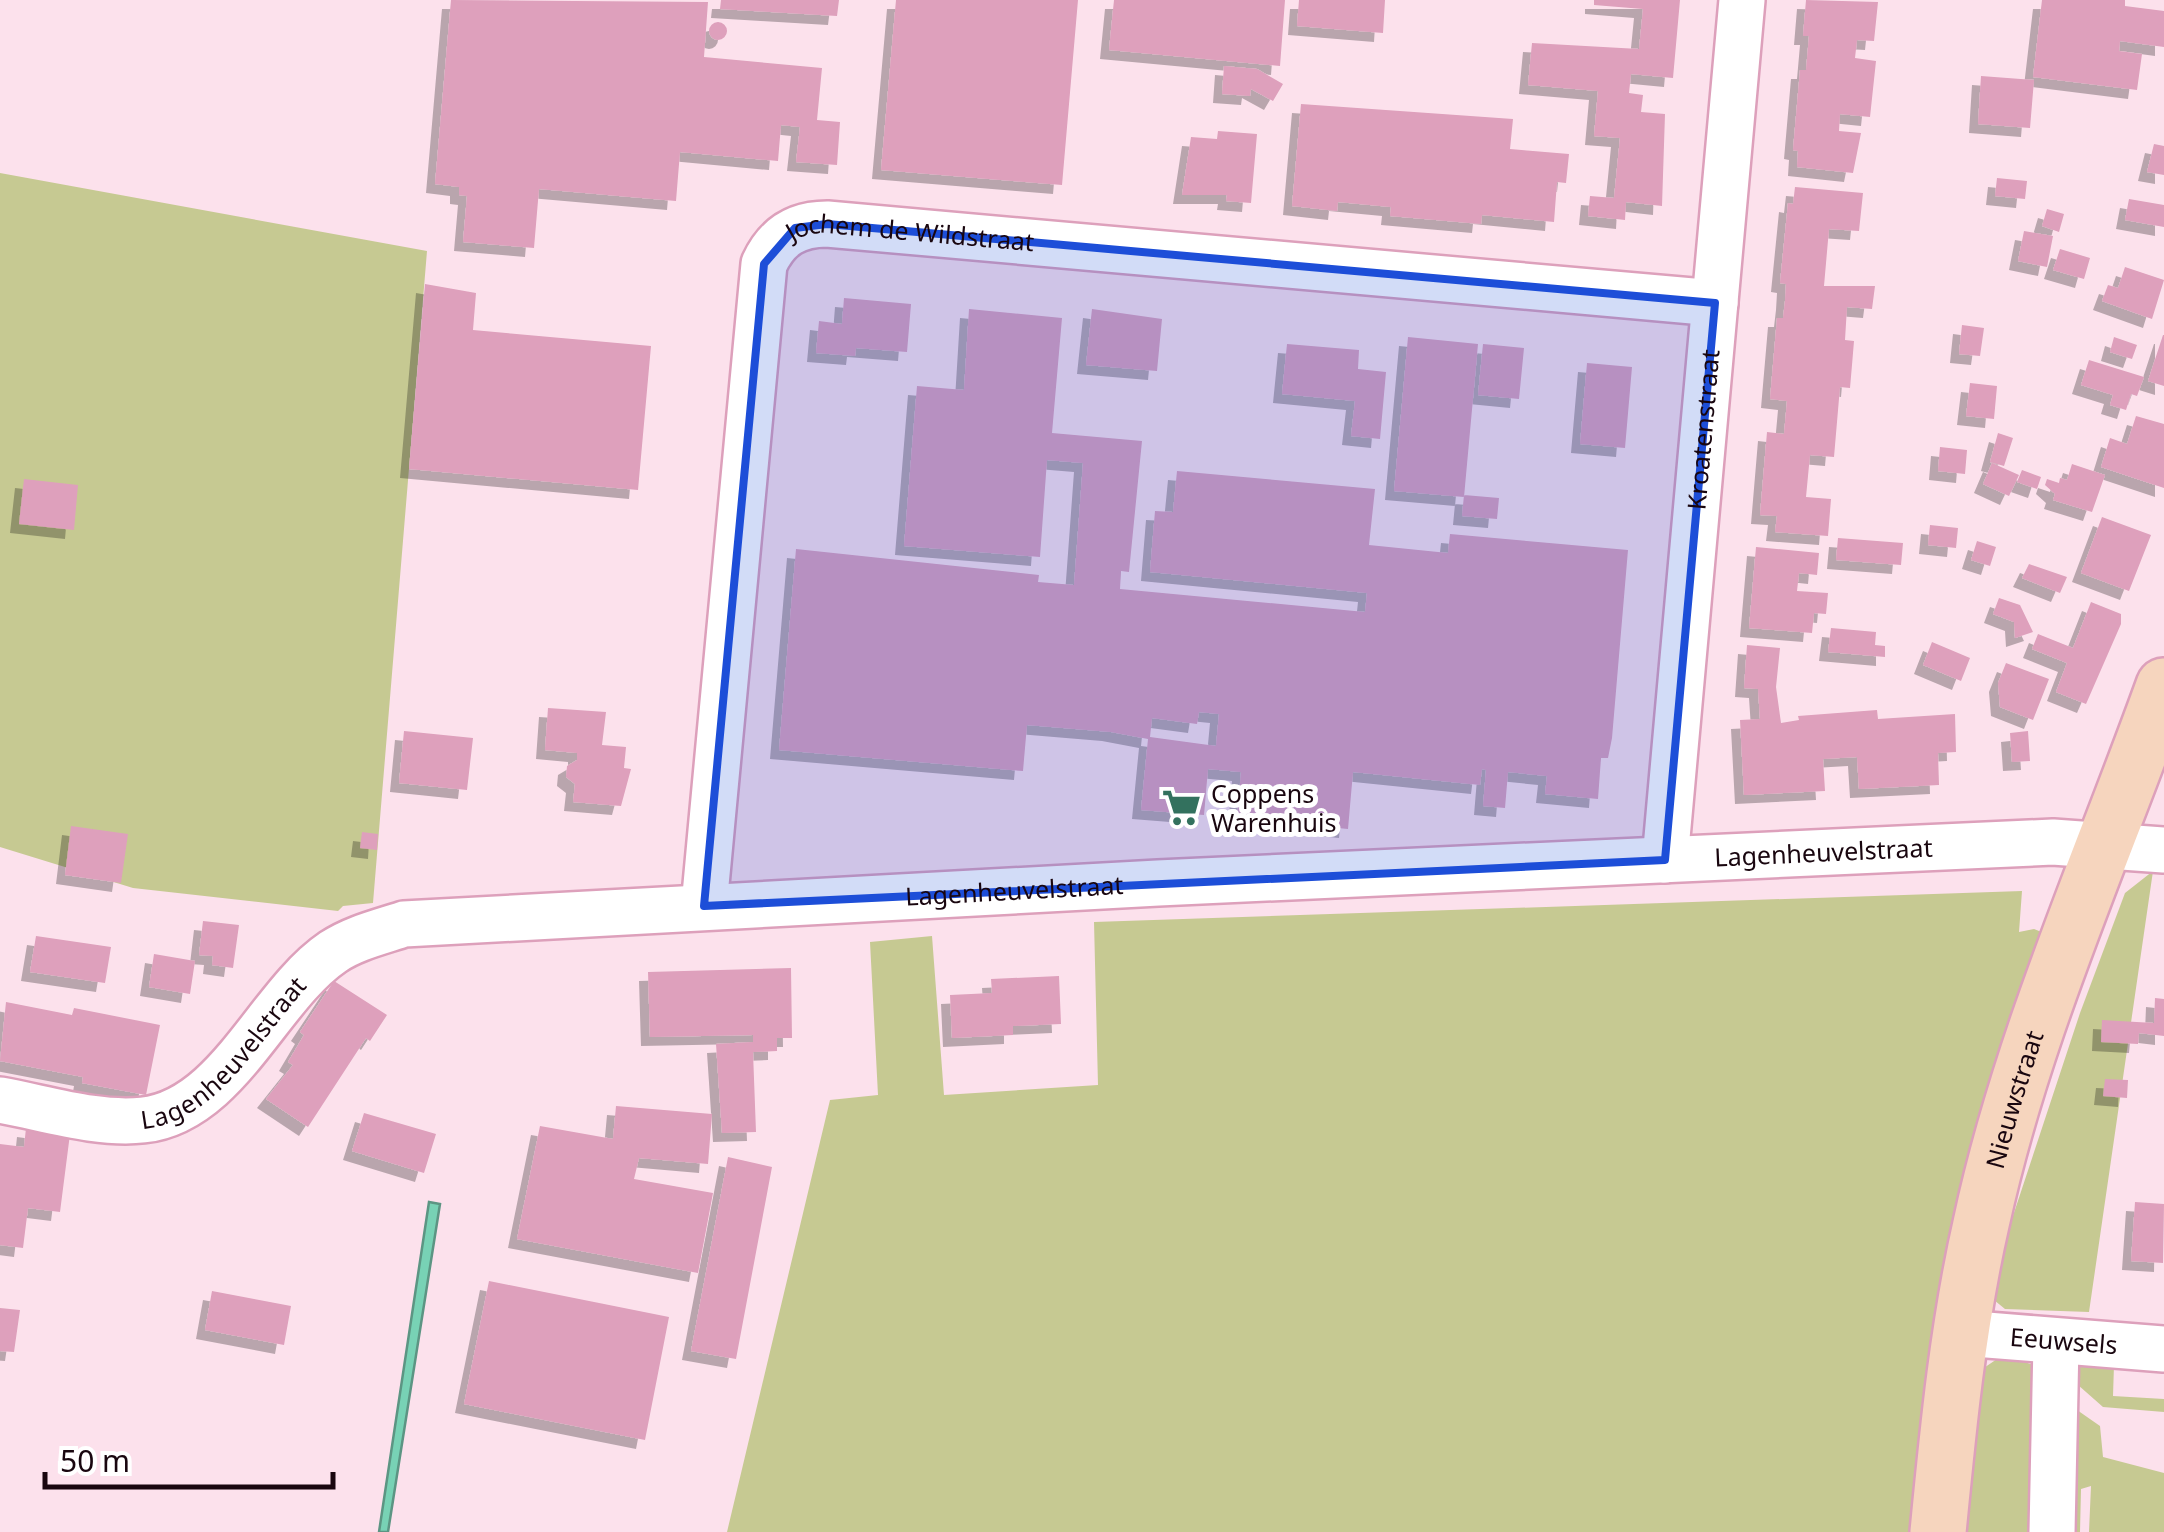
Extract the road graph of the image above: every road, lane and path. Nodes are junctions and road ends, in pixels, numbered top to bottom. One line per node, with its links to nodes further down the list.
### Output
1 (1742, 0): 2 (street, Kroatenstraat)
2 (1715, 303): 6 (street, Kroatenstraat); 7 (street, Jochem de Wildstraat)
3 (2164, 686): 4 (street, Nieuwstraat)
4 (2108, 842): 5 (street, Lagenheuvelstraat); 6 (street, Lagenheuvelstraat); 9 (street, Nieuwstraat)
5 (2164, 850)
6 (1665, 860): 7 (street, Lagenheuvelstraat)
7 (704, 906): 8 (street, Lagenheuvelstraat)
8 (0, 1100)
9 (1962, 1333): 10 (street, Eeuwsels); 12 (street, Nieuwstraat)
10 (2056, 1343): 11 (street, Eeuwsels); 13 (street)
11 (2164, 1350)
12 (1938, 1532)
13 (2052, 1532)

